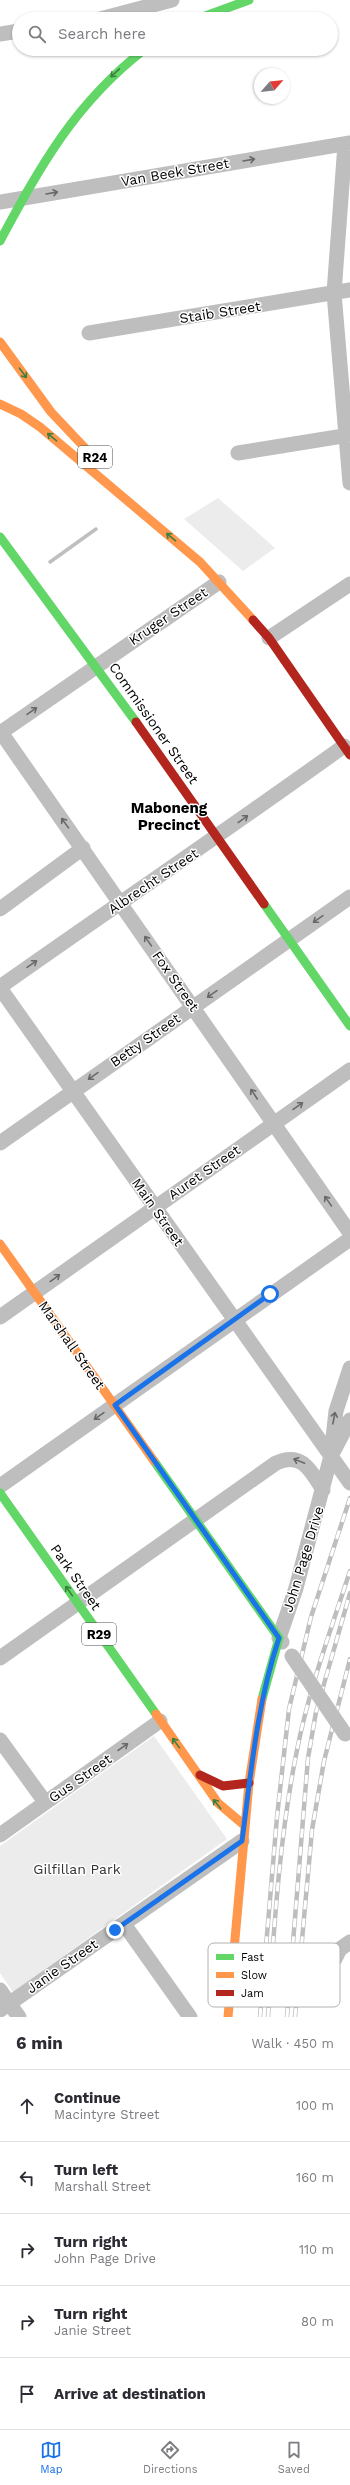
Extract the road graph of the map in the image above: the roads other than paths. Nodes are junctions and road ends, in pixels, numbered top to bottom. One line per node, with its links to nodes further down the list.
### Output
1 (172, 0): 3 (street)
2 (249, 0): 4 (main road)
3 (127, 12)
4 (216, 12)
5 (12, 32): 6 (street)
6 (0, 34)
7 (138, 56): 10 (main road, one-way to 10, bridge)
8 (347, 143): 9 (street, Van Beek Street, one-way to 8); 12 (street)
9 (0, 202)
10 (0, 241)
11 (350, 290): 12 (street, Staib Street)
12 (334, 293): 13 (street, Staib Street); 16 (street)
13 (89, 333)
14 (0, 342): 18 (main road, R24, one-way to 18)
15 (0, 404): 22 (main road, R24, one-way to 15)
16 (348, 435): 17 (street); 19 (street)
17 (238, 453)
18 (92, 455)
19 (350, 483)
20 (162, 517): 22 (main road, R24)
21 (0, 537): 26 (main road, Commissioner Street)
22 (200, 562): 23 (main road, R24)
23 (219, 582): 25 (main road, R24); 26 (street, Kruger Street)
24 (350, 584): 25 (street)
25 (269, 638): 28 (main road, R24)
26 (96, 665): 27 (street, Kruger Street, one-way to 26); 29 (main road, Commissioner Street)
27 (0, 733): 30 (street, Fox Street, one-way to 27)
28 (347, 750): 29 (street, Albrecht Street, one-way to 28)
29 (217, 838): 32 (street, Albrecht Street); 34 (main road, Commissioner Street)
30 (83, 848): 32 (street, Fox Street); 33 (street)
31 (350, 897): 34 (street, Betty Street, one-way to 34)
32 (121, 902): 35 (street, Albrecht Street, one-way to 32); 36 (street, Fox Street, one-way to 32)
33 (0, 909)
34 (289, 939): 36 (street, Betty Street, one-way to 36); 37 (main road, Commissioner Street)
35 (0, 987): 39 (street, Main Street)
36 (194, 1006): 39 (street, Betty Street, one-way to 39); 40 (street, Fox Street, one-way to 36)
37 (350, 1026)
38 (350, 1070): 40 (street, Auret Street, one-way to 38)
39 (72, 1090): 41 (street, Betty Street); 42 (street, Main Street)
40 (274, 1123): 42 (street, Auret Street); 43 (street, Fox Street, one-way to 40)
41 (0, 1143)
42 (154, 1206): 46 (street, Auret Street, one-way to 42); 48 (street, Main Street)
43 (350, 1233)
44 (350, 1239): 48 (street)
45 (0, 1244): 46 (main road, Marshall Street)
46 (35, 1292): 47 (street, Auret Street); 50 (main road, Marshall Street)
47 (0, 1317)
48 (234, 1320): 50 (street); 52 (street, Main Street)
49 (350, 1368): 52 (street, John Page Drive, one-way to 49)
50 (115, 1405): 54 (street, one-way to 54); 57 (main road, Marshall Street)
51 (350, 1420): 52 (street, John Page Drive)
52 (335, 1461): 53 (street); 55 (street, John Page Drive)
53 (350, 1484)
54 (0, 1486)
55 (324, 1490): 57 (street, one-way to 57); 59 (street, John Page Drive)
56 (0, 1494): 58 (main road, Park Street / R29, one-way to 56)
57 (195, 1520): 58 (street); 59 (main road, Marshall Street)
58 (78, 1604): 60 (street); 61 (main road, Park Street / R29)
59 (279, 1638): 62 (street, Marshall Street, bridge); 65 (main road, John Page Drive)
60 (0, 1658)
61 (160, 1721): 64 (main road, Park Street / R29, one-way to 61); 66 (street, Gus Street, one-way to 61)
62 (348, 1738)
63 (0, 1740): 66 (street)
64 (199, 1775): 65 (main road, Park Street / R29); 67 (main road, Park Street / R29, one-way to 64)
65 (249, 1783): 67 (main road, John Page Drive)
66 (45, 1802): 68 (street, Gus Street)
67 (244, 1825): 69 (main road, John Page Drive)
68 (0, 1835)
69 (242, 1841): 70 (street, Janie Street); 72 (main road, John Page Drive)
70 (124, 1924): 75 (street, Janie Street); 78 (street)
71 (350, 1942): 73 (street)
72 (234, 1943)
73 (340, 1951)
74 (0, 1990): 75 (street)
75 (5, 2006): 77 (street)
76 (229, 2007): 79 (main road, John Page Drive)
77 (20, 2017)
78 (190, 2017)
79 (228, 2017)

